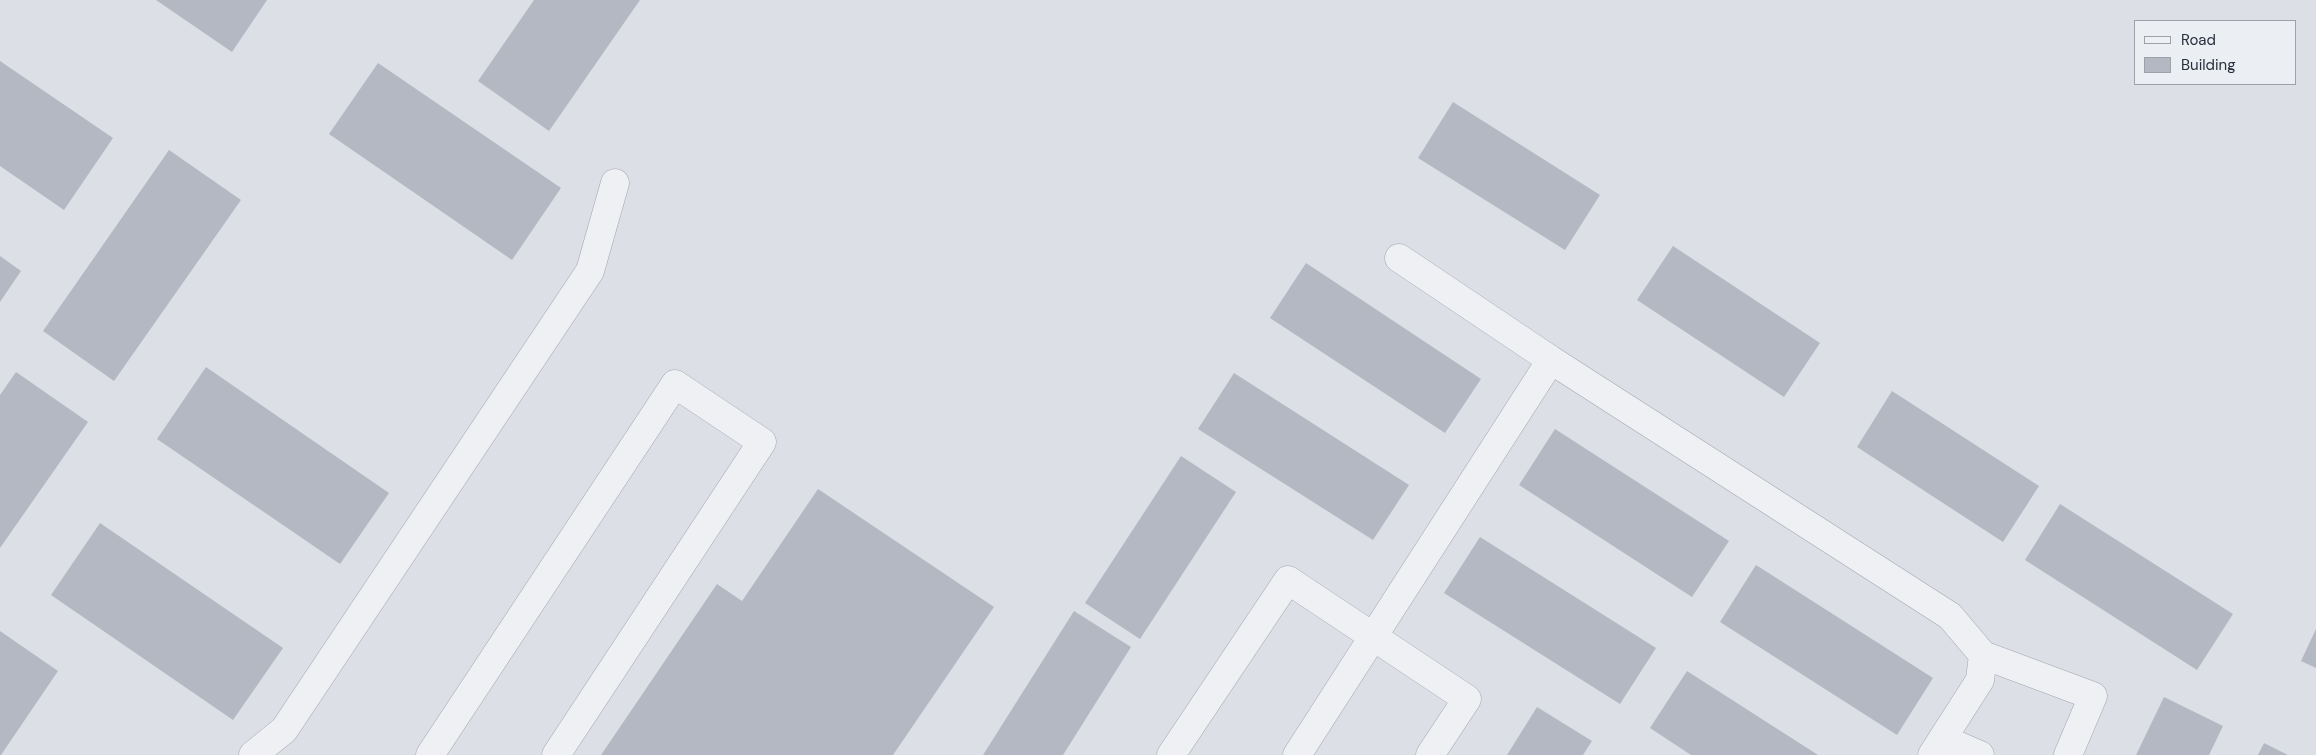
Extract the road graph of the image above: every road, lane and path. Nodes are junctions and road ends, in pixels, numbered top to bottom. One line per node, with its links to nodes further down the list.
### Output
1 (615, 183): 7 (lane)
2 (1399, 258): 3 (lane)
3 (1551, 360): 4 (lane); 5 (lane)
4 (1372, 636): 10 (lane); 11 (lane); 12 (lane)
5 (1983, 655): 6 (lane); 14 (lane)
6 (1938, 747): 13 (lane)
7 (253, 755)
8 (430, 755): 9 (lane)
9 (556, 755)
10 (1171, 755)
11 (1297, 755)
12 (1430, 755)
13 (1980, 755)
14 (2068, 755)

